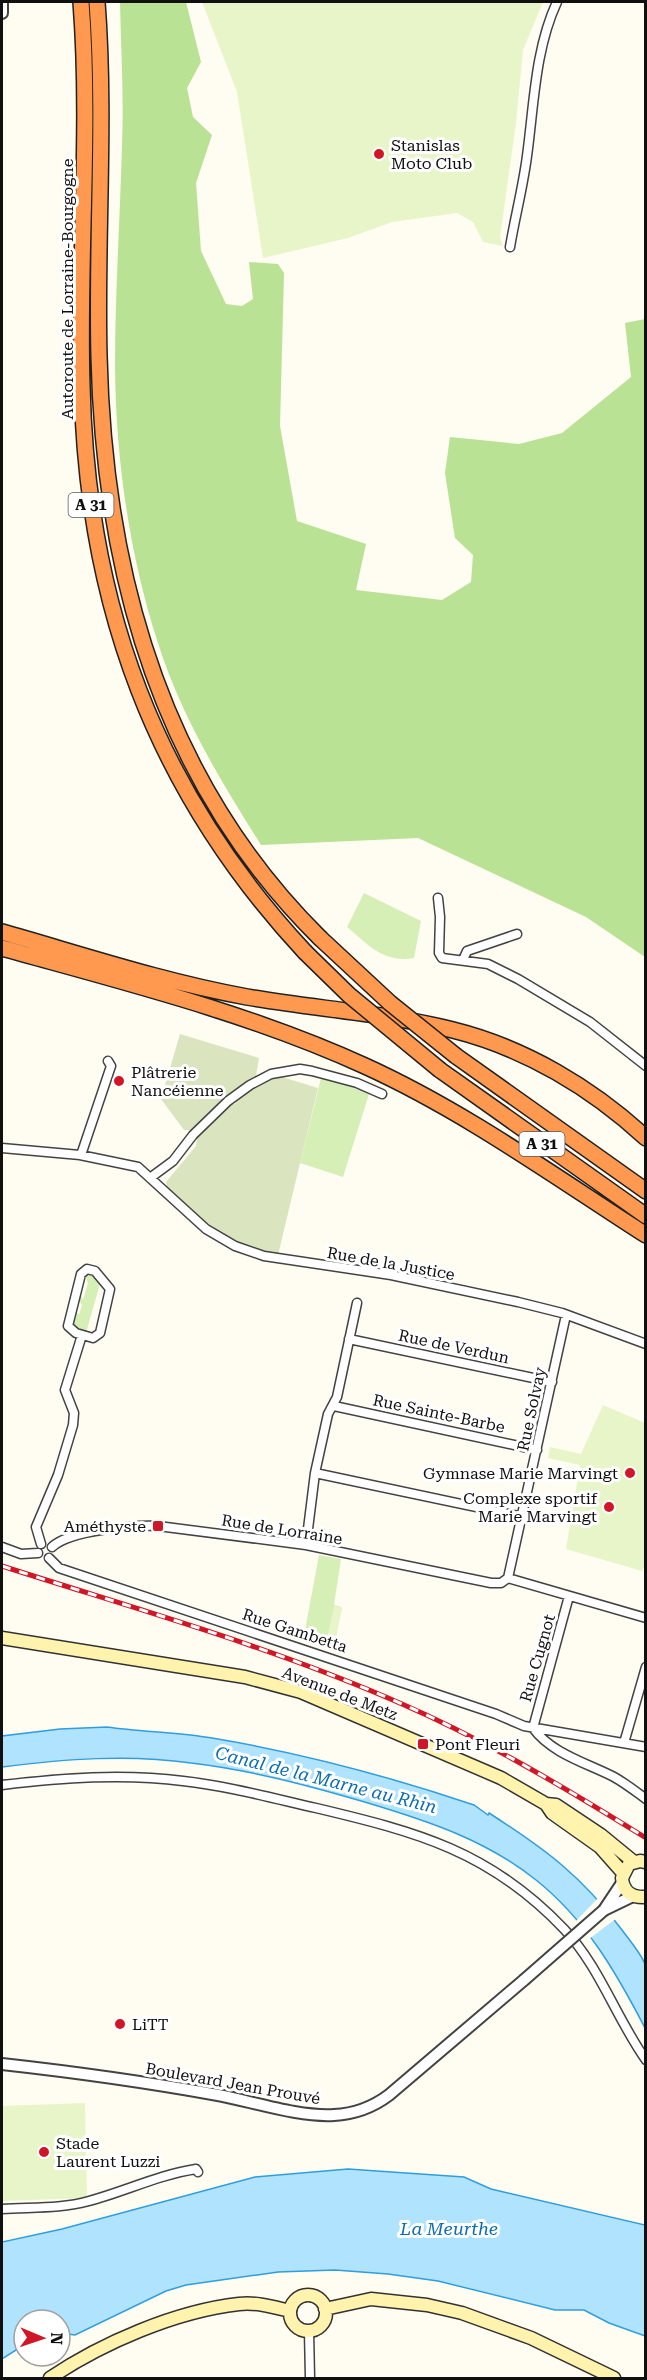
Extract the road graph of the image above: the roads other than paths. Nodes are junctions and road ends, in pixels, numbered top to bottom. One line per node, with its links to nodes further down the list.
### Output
1 (2, 2): 5 (street)
2 (81, 2): 21 (highway, Autoroute de Lorraine-Bourgogne / A 31, bridge)
3 (97, 2): 20 (highway, Autoroute de Lorraine-Bourgogne / A 31, bridge)
4 (557, 2): 6 (street)
5 (2, 13)
6 (510, 247)
7 (438, 898): 12 (street)
8 (2, 932): 11 (highway)
9 (517, 934): 12 (street)
10 (2, 948): 11 (highway)
11 (39, 951): 16 (highway); 22 (highway)
12 (463, 960): 14 (street)
13 (108, 1061): 18 (street)
14 (645, 1066)
15 (382, 1094): 19 (street)
16 (645, 1138)
17 (2, 1148): 18 (street, Rue de la Justice)
18 (81, 1155): 19 (street, Rue de la Justice)
19 (150, 1178): 24 (street, Rue de la Justice)
20 (645, 1191)
21 (645, 1216)
22 (645, 1235)
23 (357, 1303): 26 (street)
24 (566, 1315): 27 (street, Rue de la Justice); 28 (street, Rue Solvay)
25 (82, 1335): 25 (street); 36 (street)
26 (349, 1339): 28 (street, Rue de Verdun); 29 (street)
27 (645, 1344)
28 (552, 1382): 30 (street, Rue Solvay)
29 (334, 1406): 30 (street, Rue Sainte-Barbe); 31 (street)
30 (537, 1449): 32 (street, Rue Solvay)
31 (315, 1473): 32 (street); 33 (street)
32 (523, 1517): 38 (street, Rue Solvay)
33 (306, 1545): 35 (street, Rue de Lorraine); 38 (street, Rue de Lorraine)
34 (2, 1547): 36 (street)
35 (52, 1547): 36 (street); 37 (street)
36 (40, 1549): 37 (street)
37 (49, 1558): 43 (street, Rue Gambetta)
38 (508, 1578): 39 (street)
39 (570, 1596): 40 (street); 43 (street, Rue Cugnot)
40 (645, 1618)
41 (2, 1638): 48 (main road, Avenue de Metz)
42 (645, 1667): 44 (street)
43 (533, 1728): 44 (street); 47 (street)
44 (624, 1743): 45 (street)
45 (645, 1747)
46 (2, 1785): 53 (street)
47 (645, 1799)
48 (546, 1804): 49 (main road, Avenue de Metz); 50 (main road, Avenue de Metz)
49 (639, 1862): 50 (main road)
50 (622, 1878): 51 (main road, Avenue de Metz); 52 (street, Boulevard Jean Prouvé)
51 (639, 1896): 52 (street, Boulevard Jean Prouvé)
52 (604, 1910): 54 (street, Boulevard Jean Prouvé, bridge)
53 (645, 2060)
54 (2, 2064)
55 (198, 2172): 56 (street)
56 (2, 2209)
57 (325, 2309): 58 (main road); 59 (main road); 62 (main road)
58 (290, 2311): 59 (main road); 60 (main road)
59 (309, 2331): 61 (street)
60 (50, 2379)
61 (309, 2379)
62 (614, 2379)

